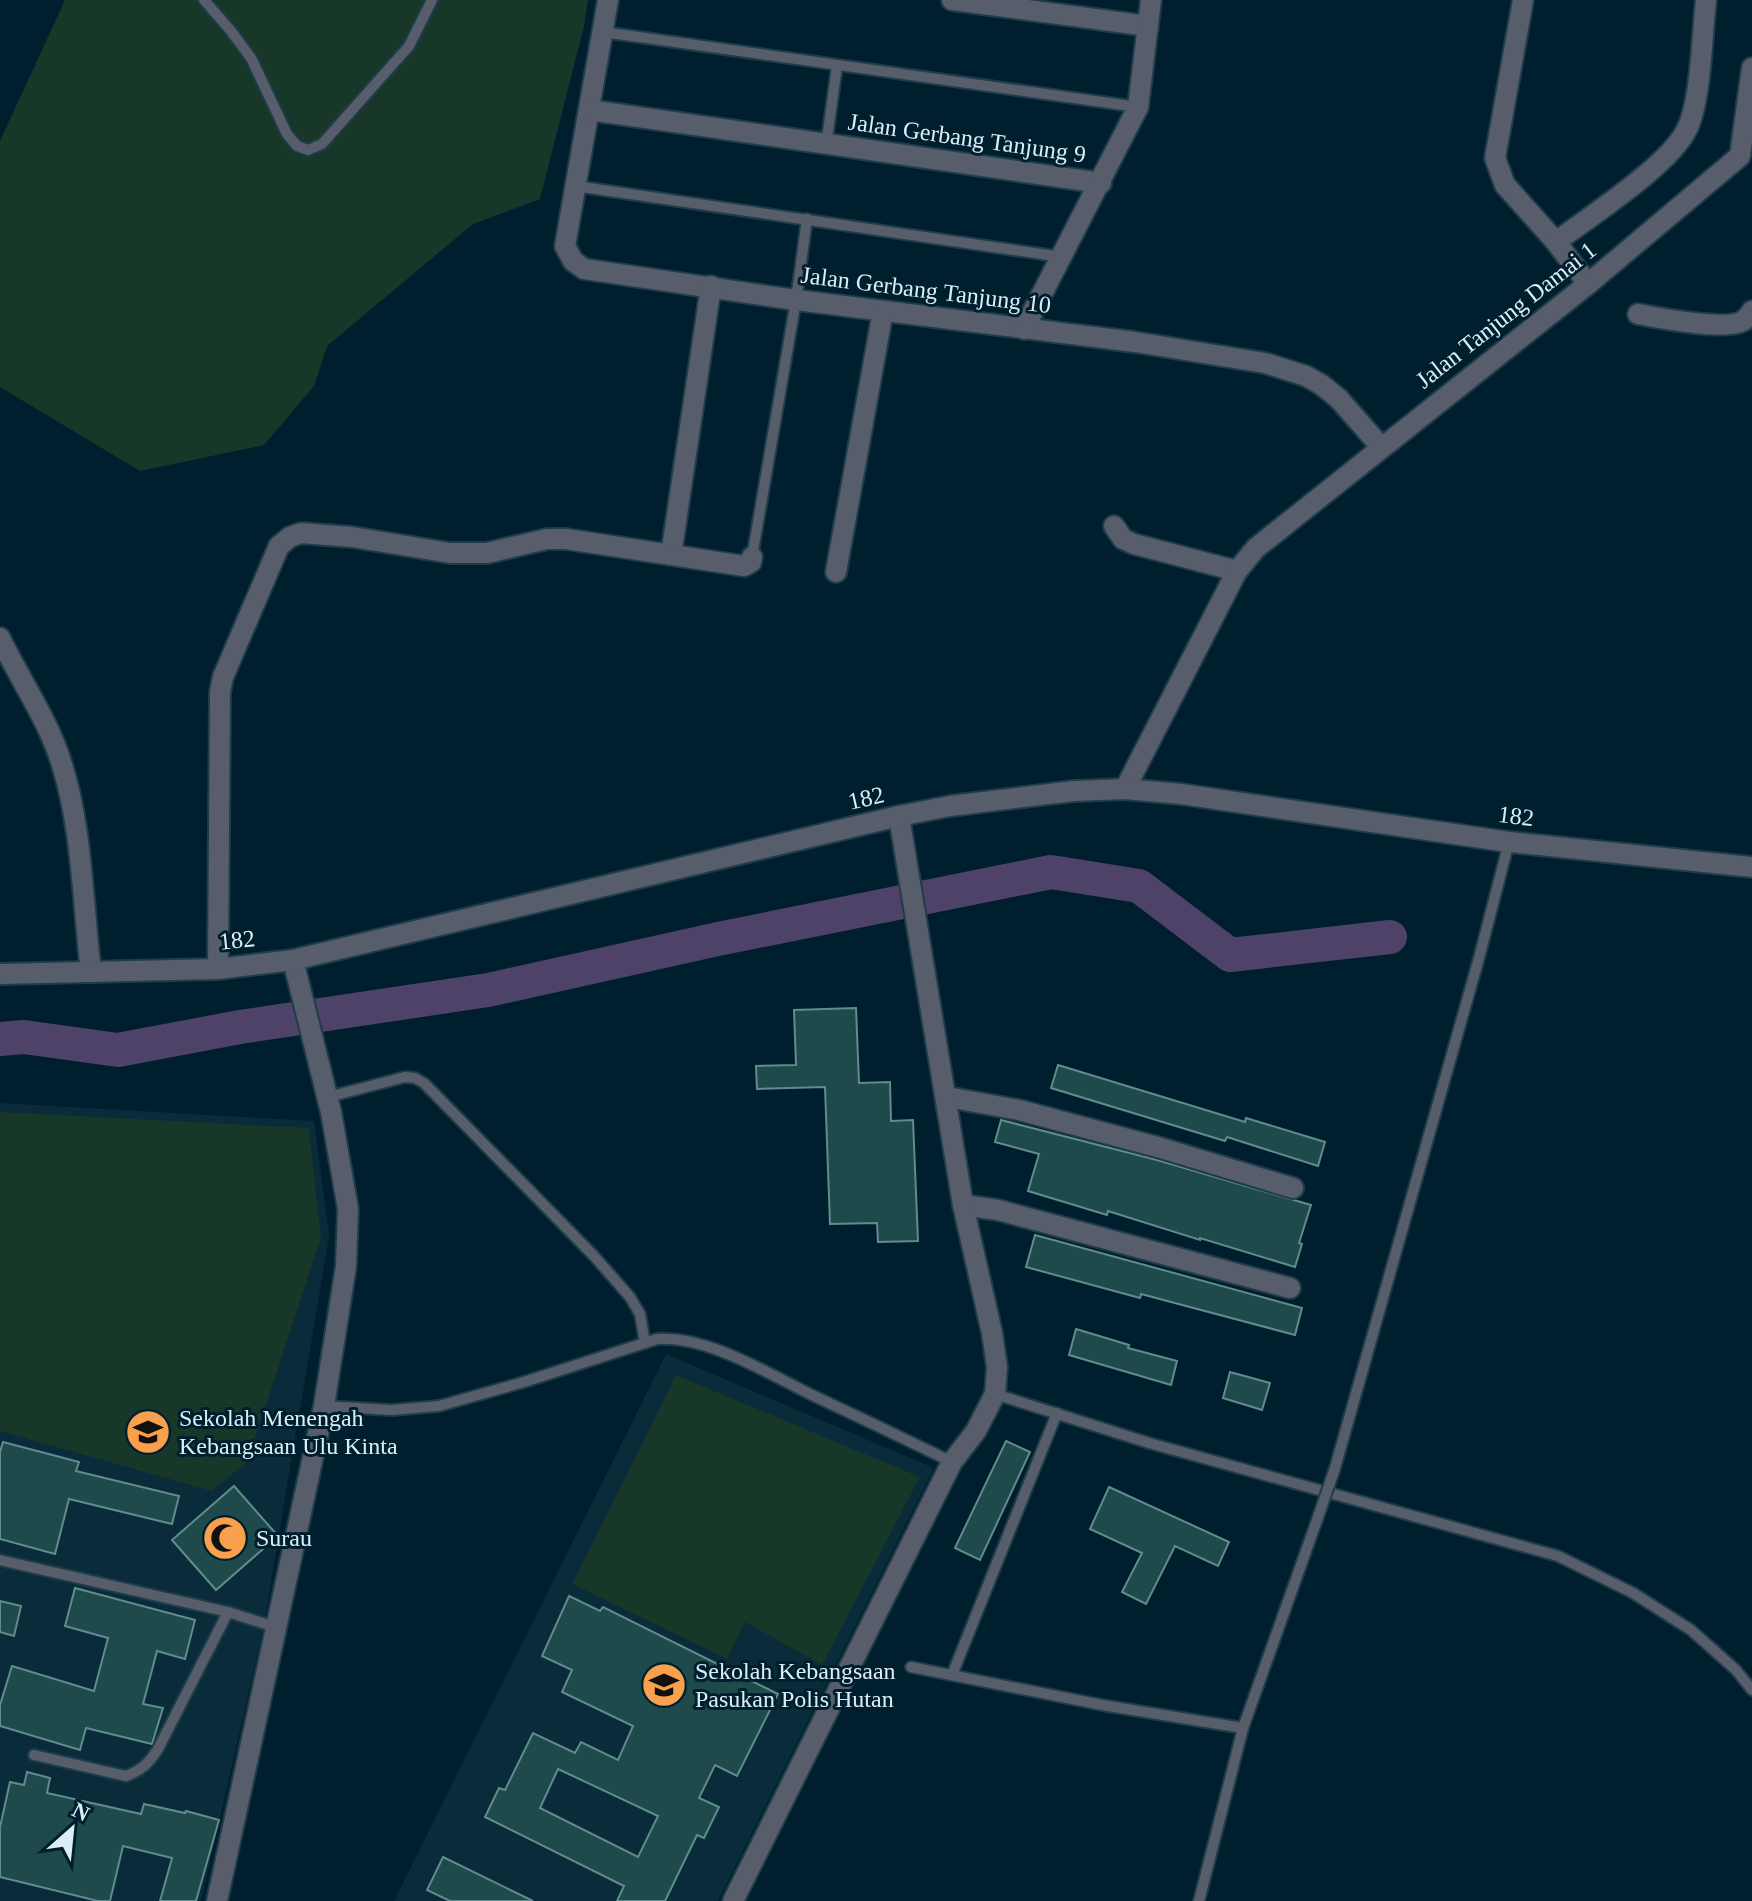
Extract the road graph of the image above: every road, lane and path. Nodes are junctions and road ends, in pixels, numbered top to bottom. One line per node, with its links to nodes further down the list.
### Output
1 (204, 0): 2 (lane)
2 (432, 0)
3 (608, 0): 9 (street)
4 (952, 0): 8 (street)
5 (1151, 0): 8 (street)
6 (1523, 0): 19 (street)
7 (1706, 0): 19 (street)
8 (1148, 26): 12 (street)
9 (603, 32): 10 (lane); 13 (street)
10 (837, 66): 12 (lane); 14 (lane, Jalan Gerbang Tanjung 9)
11 (1752, 68): 15 (street, Jalan Tanjung Damai 1)
12 (1138, 107): 16 (street)
13 (589, 110): 14 (street, Jalan Gerbang Tanjung 9); 17 (street)
14 (826, 146): 16 (street, Jalan Gerbang Tanjung 9)
15 (1746, 157): 21 (street, Jalan Tanjung Damai 1)
16 (1101, 183): 20 (street)
17 (575, 186): 18 (lane); 22 (street, Jalan Gerbang Tanjung 10)
18 (807, 219): 20 (lane); 23 (lane)
19 (1556, 242): 21 (street)
20 (1062, 257): 27 (street)
21 (1588, 284): 28 (street, Jalan Tanjung Damai 1)
22 (711, 286): 23 (street, Jalan Gerbang Tanjung 10); 30 (street)
23 (796, 300): 24 (street, Jalan Gerbang Tanjung 10); 31 (lane)
24 (883, 311): 27 (street, Jalan Gerbang Tanjung 10); 33 (street)
25 (1752, 311): 26 (street)
26 (1638, 314)
27 (1024, 329): 28 (street, Jalan Gerbang Tanjung 10)
28 (1381, 447): 32 (street, Jalan Tanjung Damai 1)
29 (1114, 526): 32 (street)
30 (671, 555): 31 (street); 40 (street)
31 (752, 557)
32 (1237, 571): 35 (street, Jalan Tanjung Damai 1)
33 (836, 572)
34 (0, 638): 41 (street)
35 (1125, 789): 36 (street, 182); 37 (street, 182)
36 (899, 816): 39 (street, 182); 44 (street)
37 (1509, 842): 38 (street, 182); 59 (lane, bridge)
38 (1752, 867)
39 (293, 960): 40 (street, 182); 43 (street)
40 (218, 969): 41 (street, 182)
41 (91, 972): 42 (street, 182)
42 (0, 974)
43 (328, 1097): 48 (lane); 50 (street)
44 (947, 1097): 45 (street); 46 (street)
45 (1293, 1188)
46 (963, 1205): 47 (street); 49 (street)
47 (1290, 1288)
48 (645, 1343): 50 (lane); 52 (lane)
49 (995, 1394): 51 (lane); 52 (street)
50 (324, 1406): 55 (street)
51 (1057, 1413): 57 (lane); 58 (lane)
52 (952, 1462): 62 (street)
53 (0, 1560): 54 (lane)
54 (228, 1612): 55 (lane); 60 (lane)
55 (275, 1627): 61 (street)
56 (911, 1667): 57 (lane)
57 (952, 1675): 59 (lane)
58 (1752, 1690)
59 (1243, 1728): 63 (lane)
60 (34, 1755)
61 (217, 1901)
62 (733, 1901)
63 (1199, 1901)

